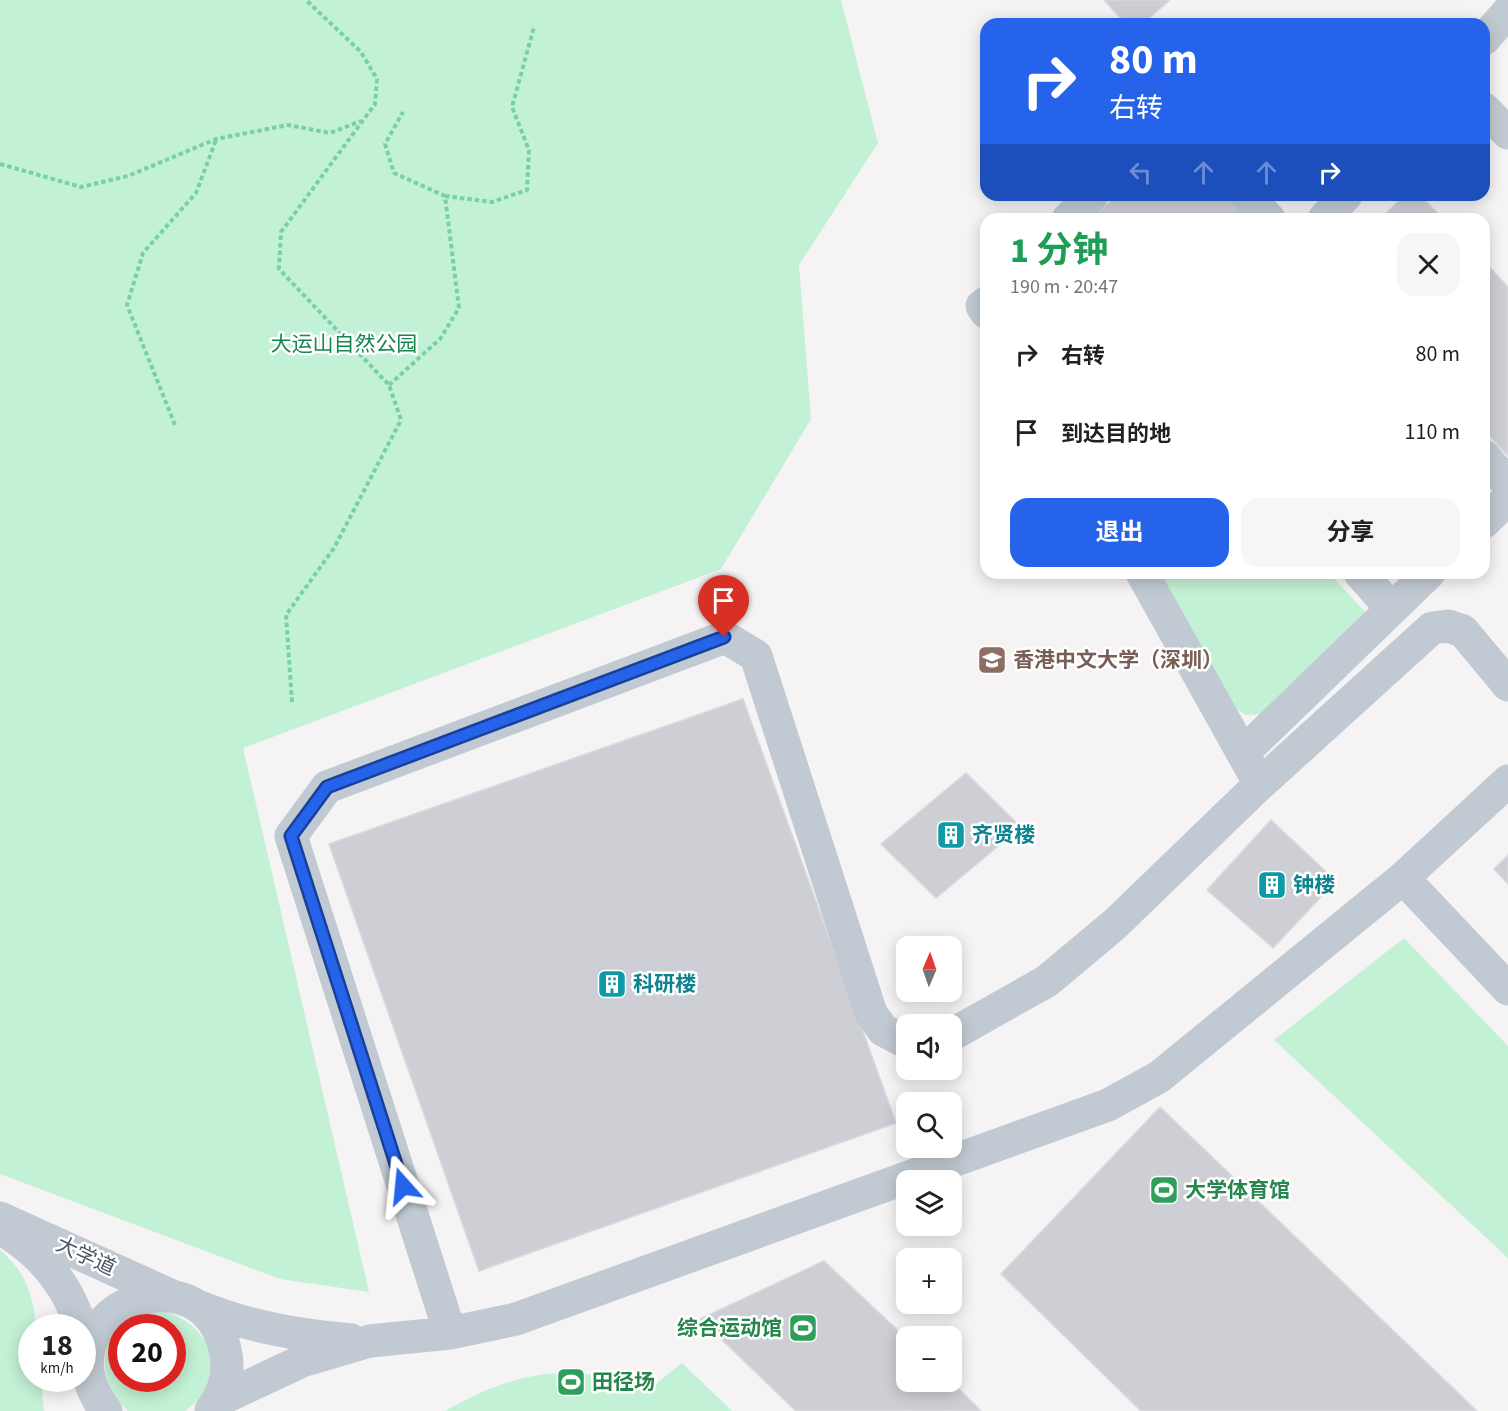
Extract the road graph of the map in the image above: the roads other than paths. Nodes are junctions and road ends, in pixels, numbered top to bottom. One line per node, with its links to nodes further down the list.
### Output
1 (1508, 12): 2 (street)
2 (1490, 32)
3 (1490, 115): 4 (street)
4 (1508, 133)
5 (1086, 201): 8 (street)
6 (1252, 201): 9 (street)
7 (1340, 201): 10 (street)
8 (1074, 213)
9 (1263, 213)
10 (1330, 213)
11 (1490, 463): 12 (street)
12 (1508, 483)
13 (1508, 499): 14 (street)
14 (1490, 516)
15 (1145, 579): 20 (street)
16 (1365, 579): 18 (street)
17 (1422, 579): 18 (street)
18 (1391, 608): 20 (street)
19 (1508, 685): 22 (street)
20 (1244, 752): 22 (street)
21 (1508, 781): 23 (street)
22 (1259, 785): 25 (street)
23 (1403, 878): 24 (street); 32 (street)
24 (1508, 989)
25 (962, 1029)
26 (896, 1036): 32 (street)
27 (0, 1218): 29 (street, 大学道)
28 (0, 1227): 30 (street, 大学道)
29 (182, 1300): 31 (street, 大学道); 33 (street); 36 (street, 大学道)
30 (76, 1314)
31 (96, 1332)
32 (450, 1333): 33 (street)
33 (370, 1341): 36 (street)
34 (88, 1392): 37 (street, 大学道)
35 (95, 1392): 38 (street, 大学道)
36 (214, 1406)
37 (90, 1411)
38 (106, 1411)

